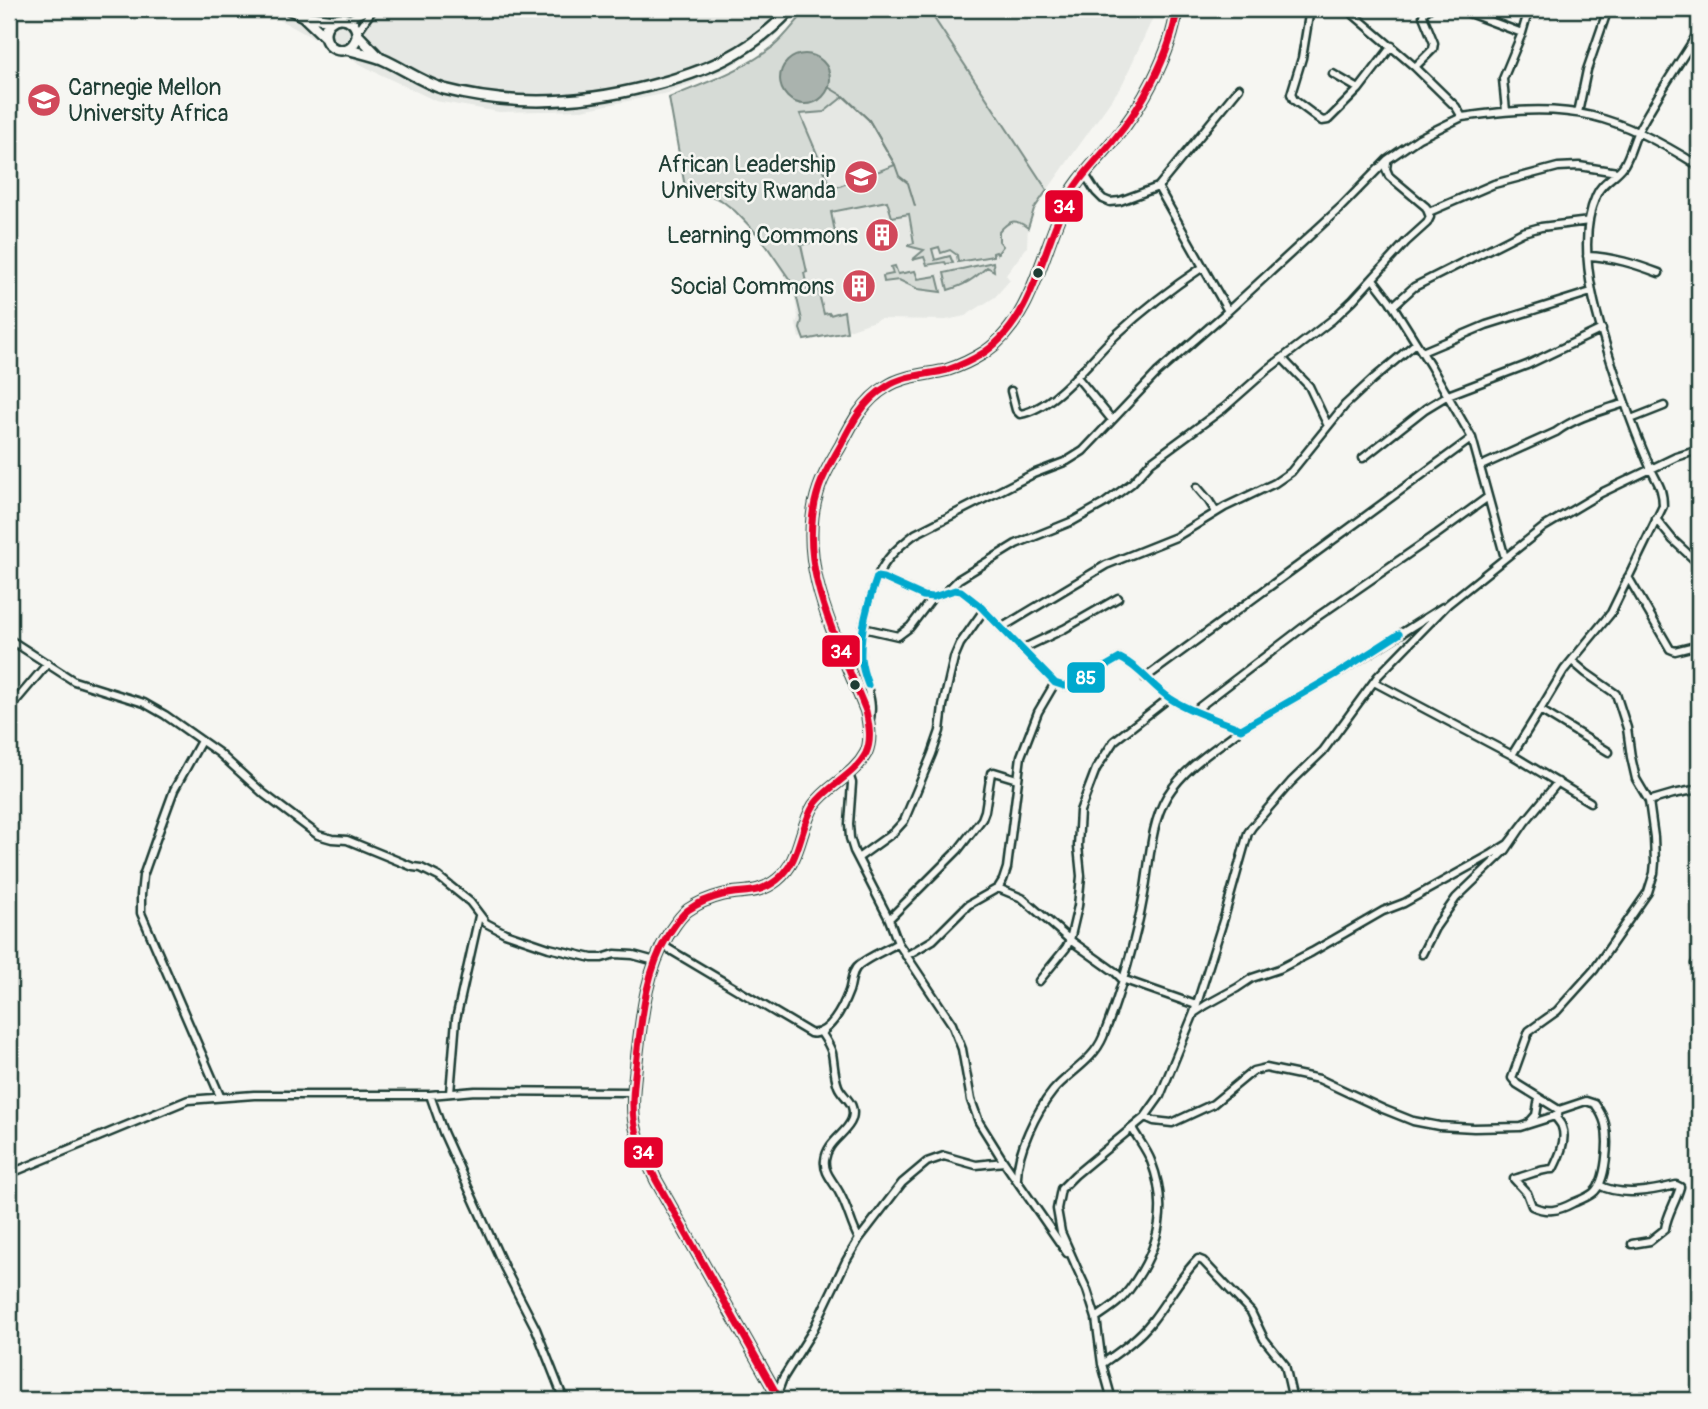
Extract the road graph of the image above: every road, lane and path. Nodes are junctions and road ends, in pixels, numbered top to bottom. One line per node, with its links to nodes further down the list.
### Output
1 (288, 9): 11 (main road)
2 (372, 9): 12 (street); 15 (street)
3 (791, 9): 20 (main road)
4 (1177, 9): 32 (main road)
5 (1310, 9): 24 (street)
6 (1348, 9): 18 (street)
7 (1429, 9): 21 (street)
8 (1529, 9): 16 (street)
9 (1608, 9): 26 (street)
10 (1469, 13): 16 (street)
11 (303, 16): 13 (main road); 17 (main road)
12 (348, 19): 13 (main road); 15 (main road)
13 (333, 20): 17 (main road)
14 (1699, 31): 28 (street)
15 (357, 33): 19 (main road); 20 (main road)
16 (1522, 33): 25 (street)
17 (325, 37): 19 (main road)
18 (1392, 46): 21 (street); 24 (street)
19 (346, 49): 20 (main road)
20 (382, 59)
21 (1415, 67): 27 (street)
22 (1333, 74): 24 (street)
23 (1239, 88): 33 (street)
24 (1359, 89)
25 (1506, 111): 26 (street); 27 (street)
26 (1578, 113): 28 (street)
27 (1462, 117): 29 (street)
28 (1638, 132): 30 (street); 31 (street)
29 (1387, 160): 34 (street); 42 (street)
30 (1699, 166)
31 (1617, 172): 34 (street); 35 (street)
32 (1084, 173): 33 (street); 87 (main road)
33 (1158, 187): 37 (street)
34 (1429, 212): 39 (street)
35 (1589, 221): 36 (street); 41 (street)
36 (1587, 256): 38 (street); 40 (street)
37 (1203, 267): 42 (street); 47 (street)
38 (1660, 273)
39 (1373, 279): 41 (street); 46 (street)
40 (1591, 292): 43 (street); 45 (street)
41 (1393, 306): 44 (street)
42 (1228, 311): 53 (street)
43 (1602, 329): 49 (street); 50 (street)
44 (1416, 343): 45 (street); 54 (street)
45 (1422, 352): 49 (street)
46 (1283, 359): 54 (street); 68 (street)
47 (1077, 377): 48 (street); 53 (street)
48 (1011, 391)
49 (1448, 394): 55 (street); 57 (street)
50 (1625, 403): 52 (street); 58 (street)
51 (1664, 406): 52 (street)
52 (1631, 419): 59 (street)
53 (1112, 421): 66 (street)
54 (1328, 426): 62 (street)
55 (1472, 438): 58 (street); 80 (street)
56 (1699, 450): 59 (street)
57 (1363, 458)
58 (1480, 466): 61 (street)
59 (1651, 469): 63 (street); 64 (street)
60 (1197, 487): 62 (street)
61 (1488, 497): 64 (street); 86 (street)
62 (1216, 512): 74 (street)
63 (1656, 519): 65 (street); 67 (street)
64 (1505, 558): 71 (street)
65 (1699, 564)
66 (877, 577): 69 (street); 73 (street)
67 (1628, 577): 76 (street); 78 (street)
68 (946, 593): 69 (street); 72 (street)
69 (933, 597): 73 (street)
70 (1118, 598): 77 (street)
71 (1448, 604): 81 (street); 88 (street)
72 (984, 610): 74 (street); 99 (street)
73 (863, 628): 87 (street)
74 (1001, 628): 77 (street)
75 (9, 639): 79 (street)
76 (1699, 645)
77 (1022, 649): 82 (street)
78 (1572, 661): 85 (street); 96 (street)
79 (47, 663): 84 (street); 89 (street)
80 (1145, 678): 82 (street); 83 (street)
81 (1374, 682): 91 (street); 111 (street)
82 (1055, 683): 93 (street)
83 (1169, 698): 86 (street); 103 (street)
84 (9, 709)
85 (1540, 710): 90 (street); 91 (street)
86 (1194, 711): 88 (street)
87 (869, 723): 92 (main road)
88 (1241, 729): 109 (street)
89 (201, 741): 101 (street); 116 (street)
90 (1609, 752)
91 (1512, 755): 94 (street)
92 (849, 774): 99 (street); 105 (main road)
93 (1017, 779): 100 (street); 102 (street)
94 (1558, 782): 97 (street); 98 (street)
95 (1699, 789): 96 (street)
96 (1649, 801): 117 (street)
97 (1590, 802)
98 (1525, 822): 106 (street); 111 (street)
99 (858, 858): 102 (street)
100 (998, 888): 103 (street); 107 (street)
101 (479, 916): 108 (street); 114 (street)
102 (889, 919): 104 (street)
103 (1070, 940): 109 (street); 110 (street)
104 (898, 943): 107 (street); 112 (street)
105 (662, 944): 108 (main road); 112 (street)
106 (1422, 954)
107 (906, 956): 122 (street)
108 (655, 961): 113 (main road)
109 (1122, 979): 111 (street); 124 (street)
110 (1039, 981)
111 (1195, 1009): 119 (street)
112 (824, 1031): 126 (street)
113 (633, 1092): 114 (street); 131 (main road)
114 (450, 1093): 115 (street)
115 (430, 1095): 116 (street); 132 (street)
116 (220, 1096): 123 (street)
117 (1539, 1098): 118 (street); 120 (street)
118 (1557, 1113): 120 (street); 125 (street); 125 (street)
119 (1145, 1117): 120 (street); 121 (street)
120 (1526, 1126)
121 (1132, 1128): 128 (street); 129 (street)
122 (1004, 1163): 124 (street); 126 (street)
123 (9, 1174)
124 (1017, 1180): 128 (street)
125 (1599, 1185): 127 (street)
126 (859, 1239): 131 (street)
127 (1632, 1244)
128 (1076, 1266): 129 (street)
129 (1096, 1318): 130 (street)
130 (1102, 1364): 133 (street); 134 (street)
131 (778, 1397)
132 (564, 1400)
133 (1112, 1400)
134 (1293, 1400)

